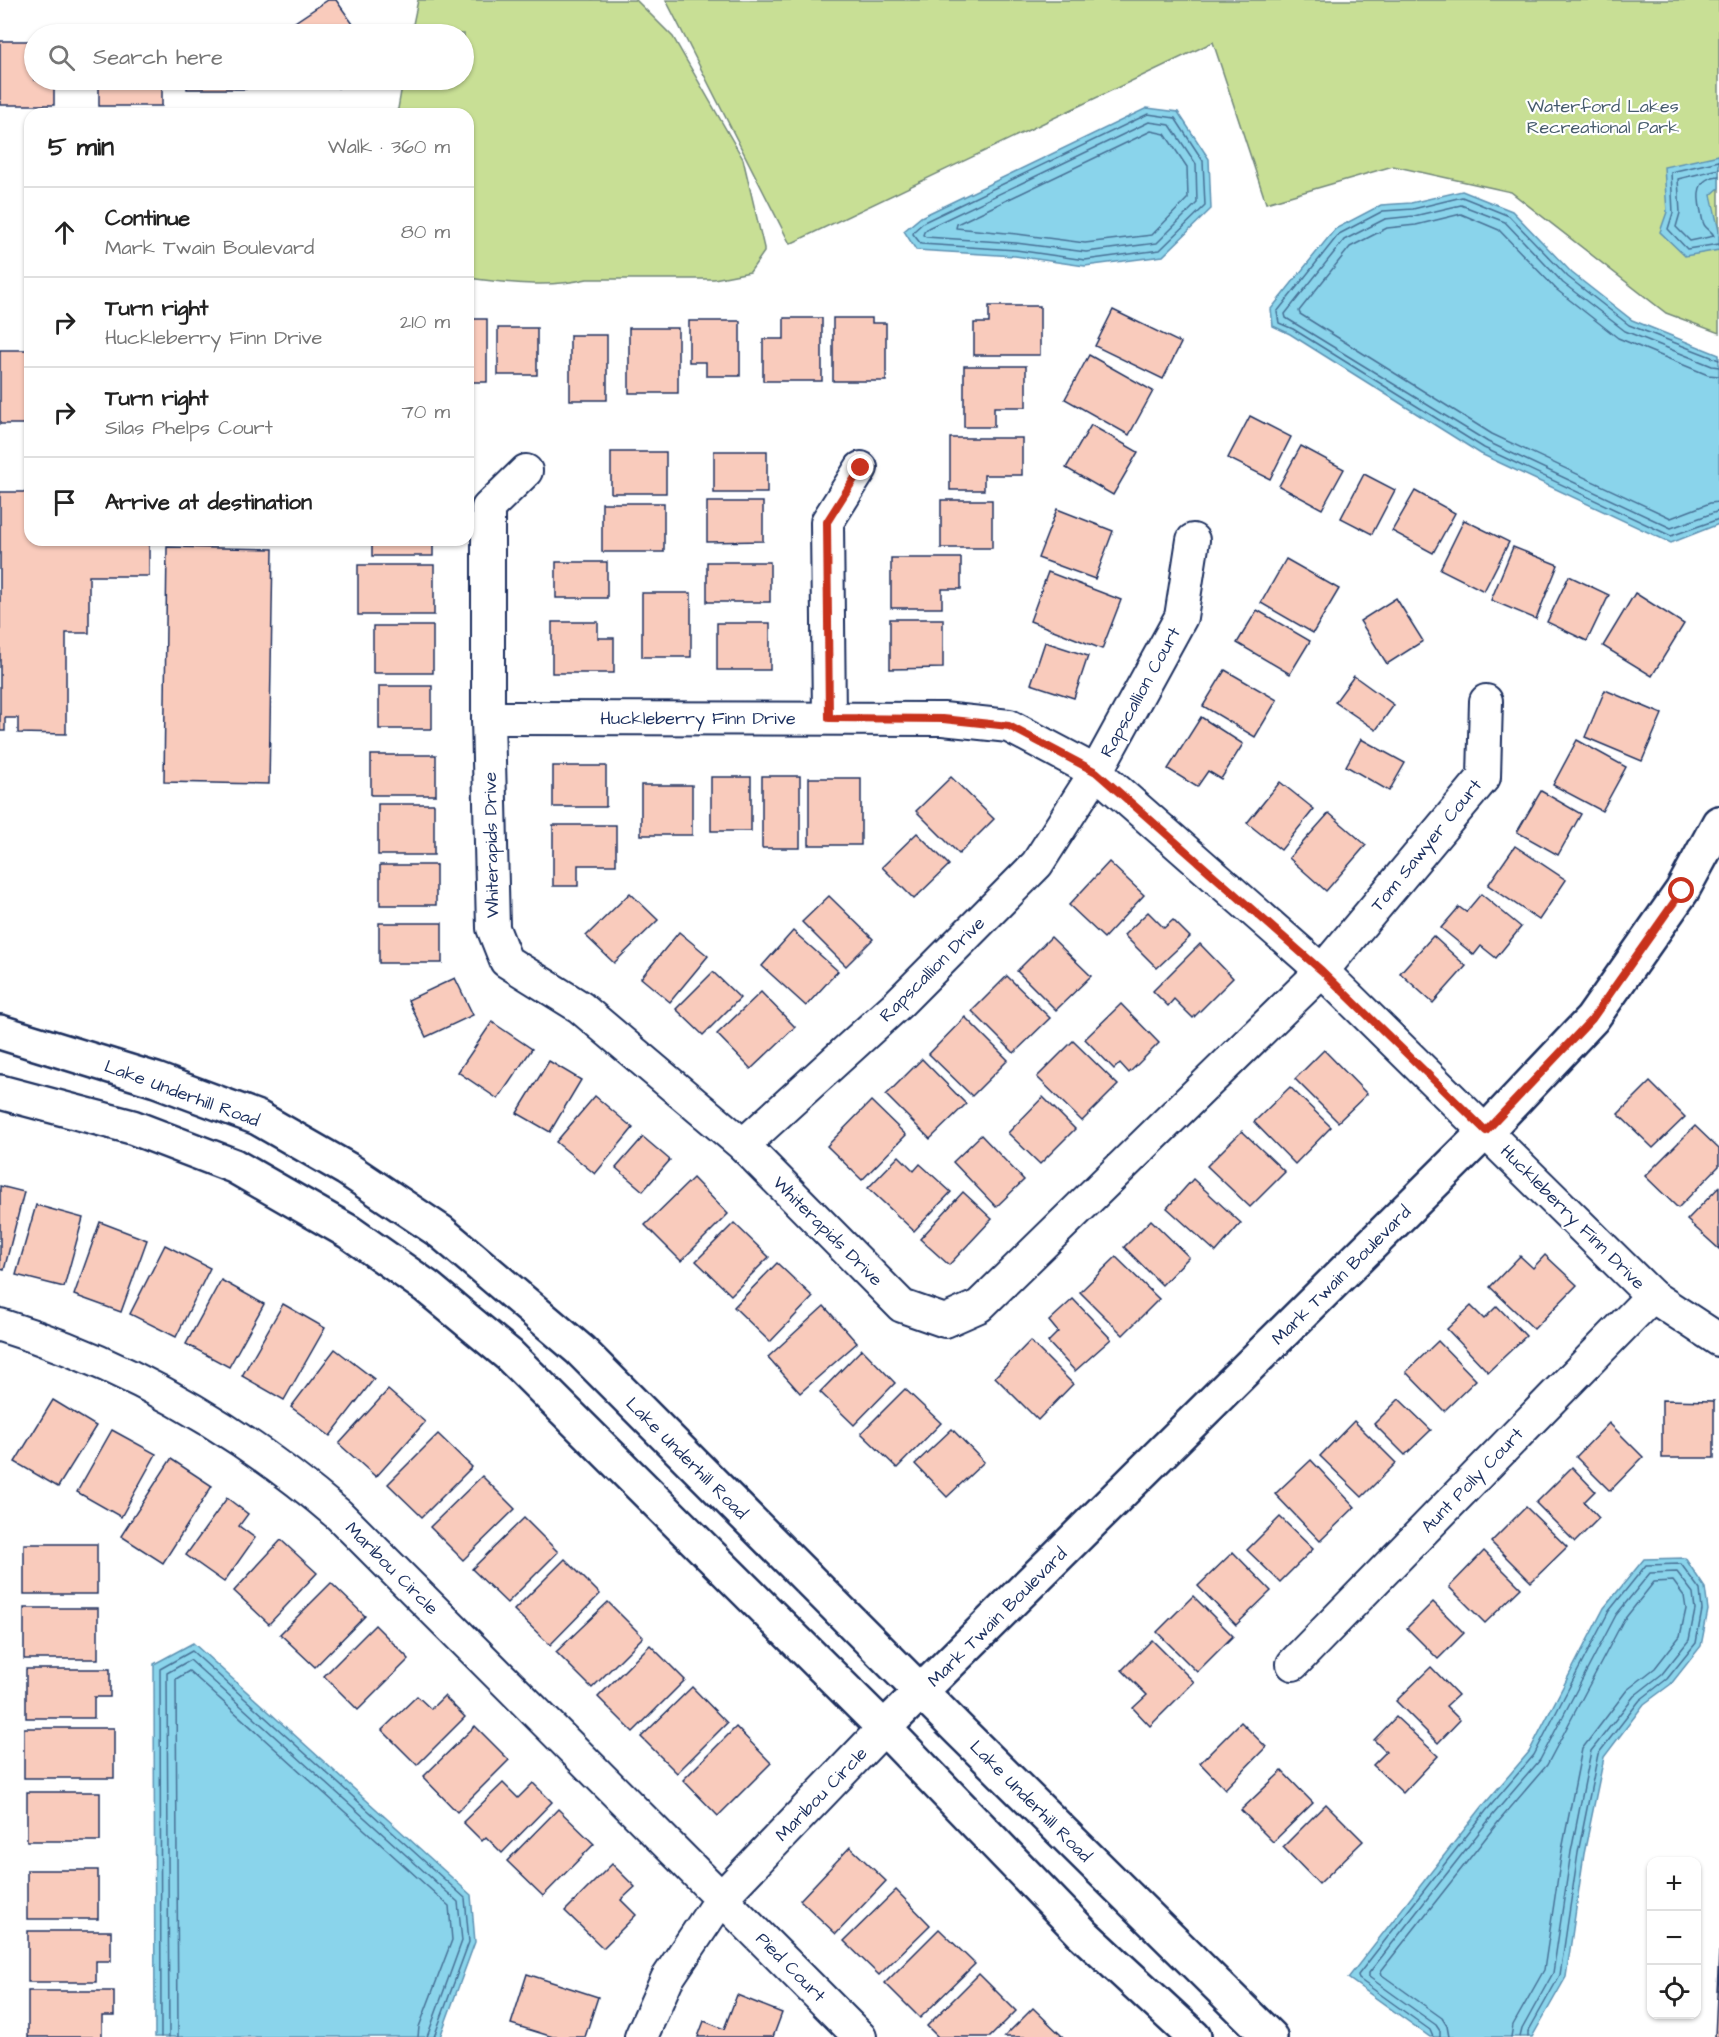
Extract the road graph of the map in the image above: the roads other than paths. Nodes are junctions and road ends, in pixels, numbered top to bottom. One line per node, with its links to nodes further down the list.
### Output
1 (861, 468): 6 (street)
2 (526, 471): 5 (street, Whiterapids Drive)
3 (1193, 540): 7 (street, Rapscallion Court)
4 (1486, 701): 9 (street, Tom Sawyer Court)
5 (488, 718): 6 (street, Huckleberry Finn Drive); 13 (street, Whiterapids Drive)
6 (829, 718): 7 (street, Huckleberry Finn Drive)
7 (1096, 772): 9 (street, Huckleberry Finn Drive); 13 (street, Rapscallion Drive)
8 (1719, 823): 12 (street, Mark Twain Boulevard)
9 (1322, 971): 12 (street, Huckleberry Finn Drive); 13 (street, Whiterapids Drive)
10 (0, 1032): 18 (street, Lake Underhill Road)
11 (0, 1092): 19 (street)
12 (1486, 1131): 14 (street, Huckleberry Finn Drive); 18 (street, Mark Twain Boulevard)
13 (743, 1145)
14 (1652, 1296): 16 (street, Huckleberry Finn Drive); 17 (street, Aunt Polly Court)
15 (0, 1325): 20 (street, Maribou Circle)
16 (1719, 1340)
17 (1293, 1664)
18 (921, 1692): 19 (street, Maribou Circle); 24 (street, Lake Underhill Road)
19 (884, 1728): 20 (street, Maribou Circle); 23 (street)
20 (722, 1897): 21 (street, Maribou Circle); 22 (street, Pied Court)
21 (641, 2037)
22 (860, 2037)
23 (1194, 2037)
24 (1270, 2037)

